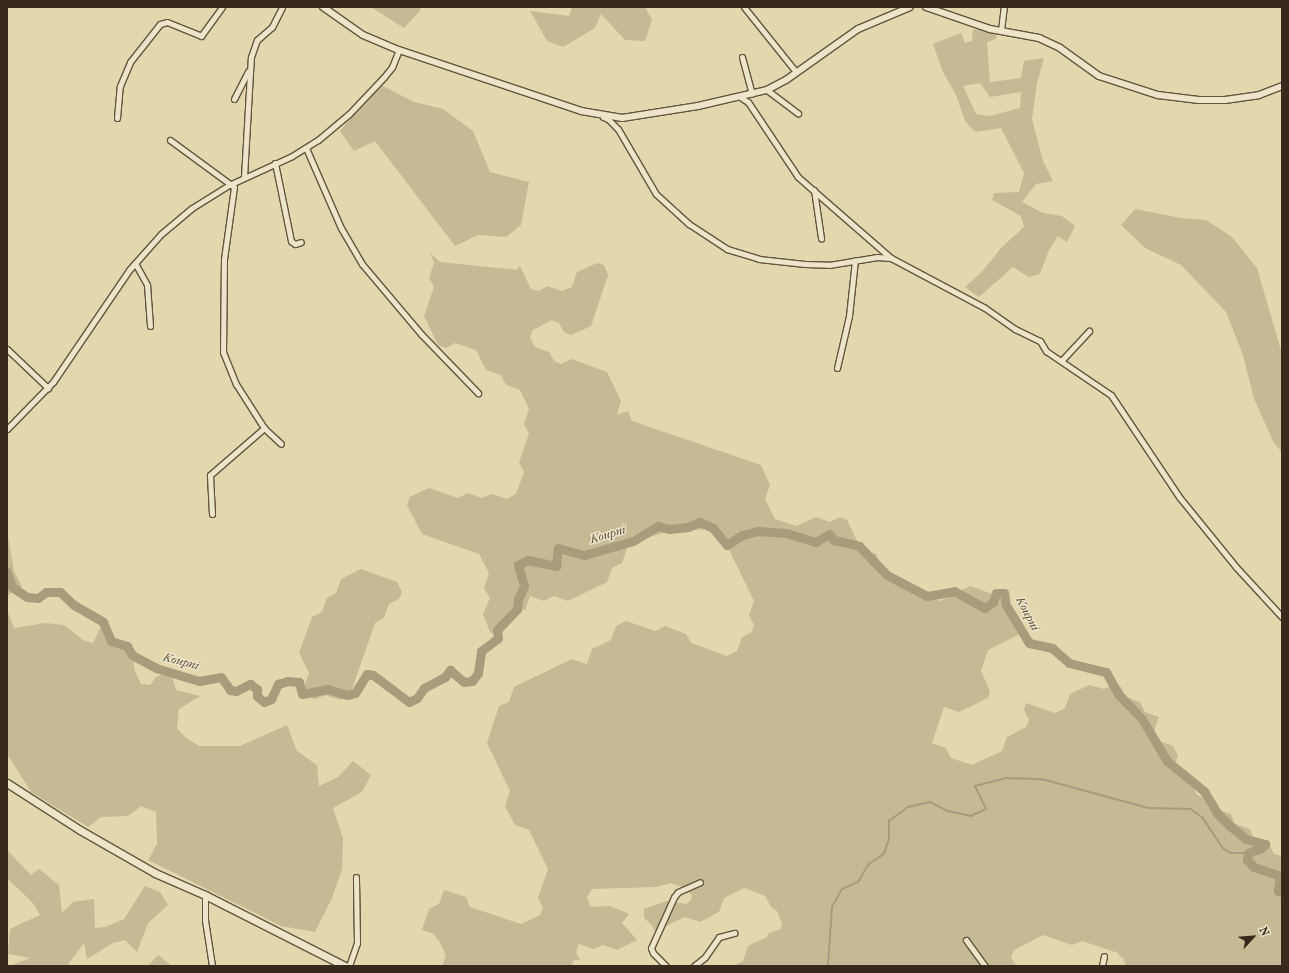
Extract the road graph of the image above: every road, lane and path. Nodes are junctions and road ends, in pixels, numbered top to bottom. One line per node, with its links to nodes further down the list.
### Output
1 (222, 7): 20 (street)
2 (282, 7): 11 (street)
3 (324, 7): 9 (street)
4 (744, 7): 12 (street)
5 (910, 7): 12 (street)
6 (926, 7): 8 (street)
7 (1004, 7): 8 (street)
8 (1001, 30): 13 (street)
9 (399, 50): 19 (street); 22 (street)
10 (742, 57): 15 (street)
11 (249, 70): 17 (street); 24 (street)
12 (796, 72): 14 (street)
13 (1282, 86)
14 (768, 90): 15 (street); 18 (street)
15 (752, 94): 16 (street)
16 (740, 97): 19 (street); 26 (street)
17 (234, 99)
18 (798, 113)
19 (602, 117): 30 (street)
20 (117, 118)
21 (170, 140): 25 (street)
22 (306, 148): 23 (street); 38 (street)
23 (275, 164): 24 (street); 28 (street)
24 (244, 177): 25 (street)
25 (232, 184): 31 (street); 39 (street)
26 (814, 190): 27 (street); 29 (street)
27 (821, 238)
28 (301, 242)
29 (891, 258): 30 (street); 35 (street)
30 (855, 260): 36 (street)
31 (135, 263): 32 (street); 37 (street)
32 (150, 326)
33 (1089, 331): 35 (street)
34 (7, 349): 37 (street)
35 (1062, 360): 43 (street)
36 (837, 368)
37 (48, 388): 40 (street)
38 (478, 392)
39 (264, 428): 41 (street); 42 (street)
40 (7, 429)
41 (281, 444)
42 (212, 514)
43 (1282, 617)
44 (7, 783): 47 (main road)
45 (356, 877): 53 (street)
46 (700, 882): 54 (street)
47 (206, 896): 51 (street); 52 (main road)
48 (734, 932): 55 (street)
49 (966, 940): 56 (street)
50 (1104, 956): 57 (street)
51 (212, 966)
52 (345, 966)
53 (349, 966)
54 (666, 966)
55 (694, 966)
56 (985, 966)
57 (1102, 966)

